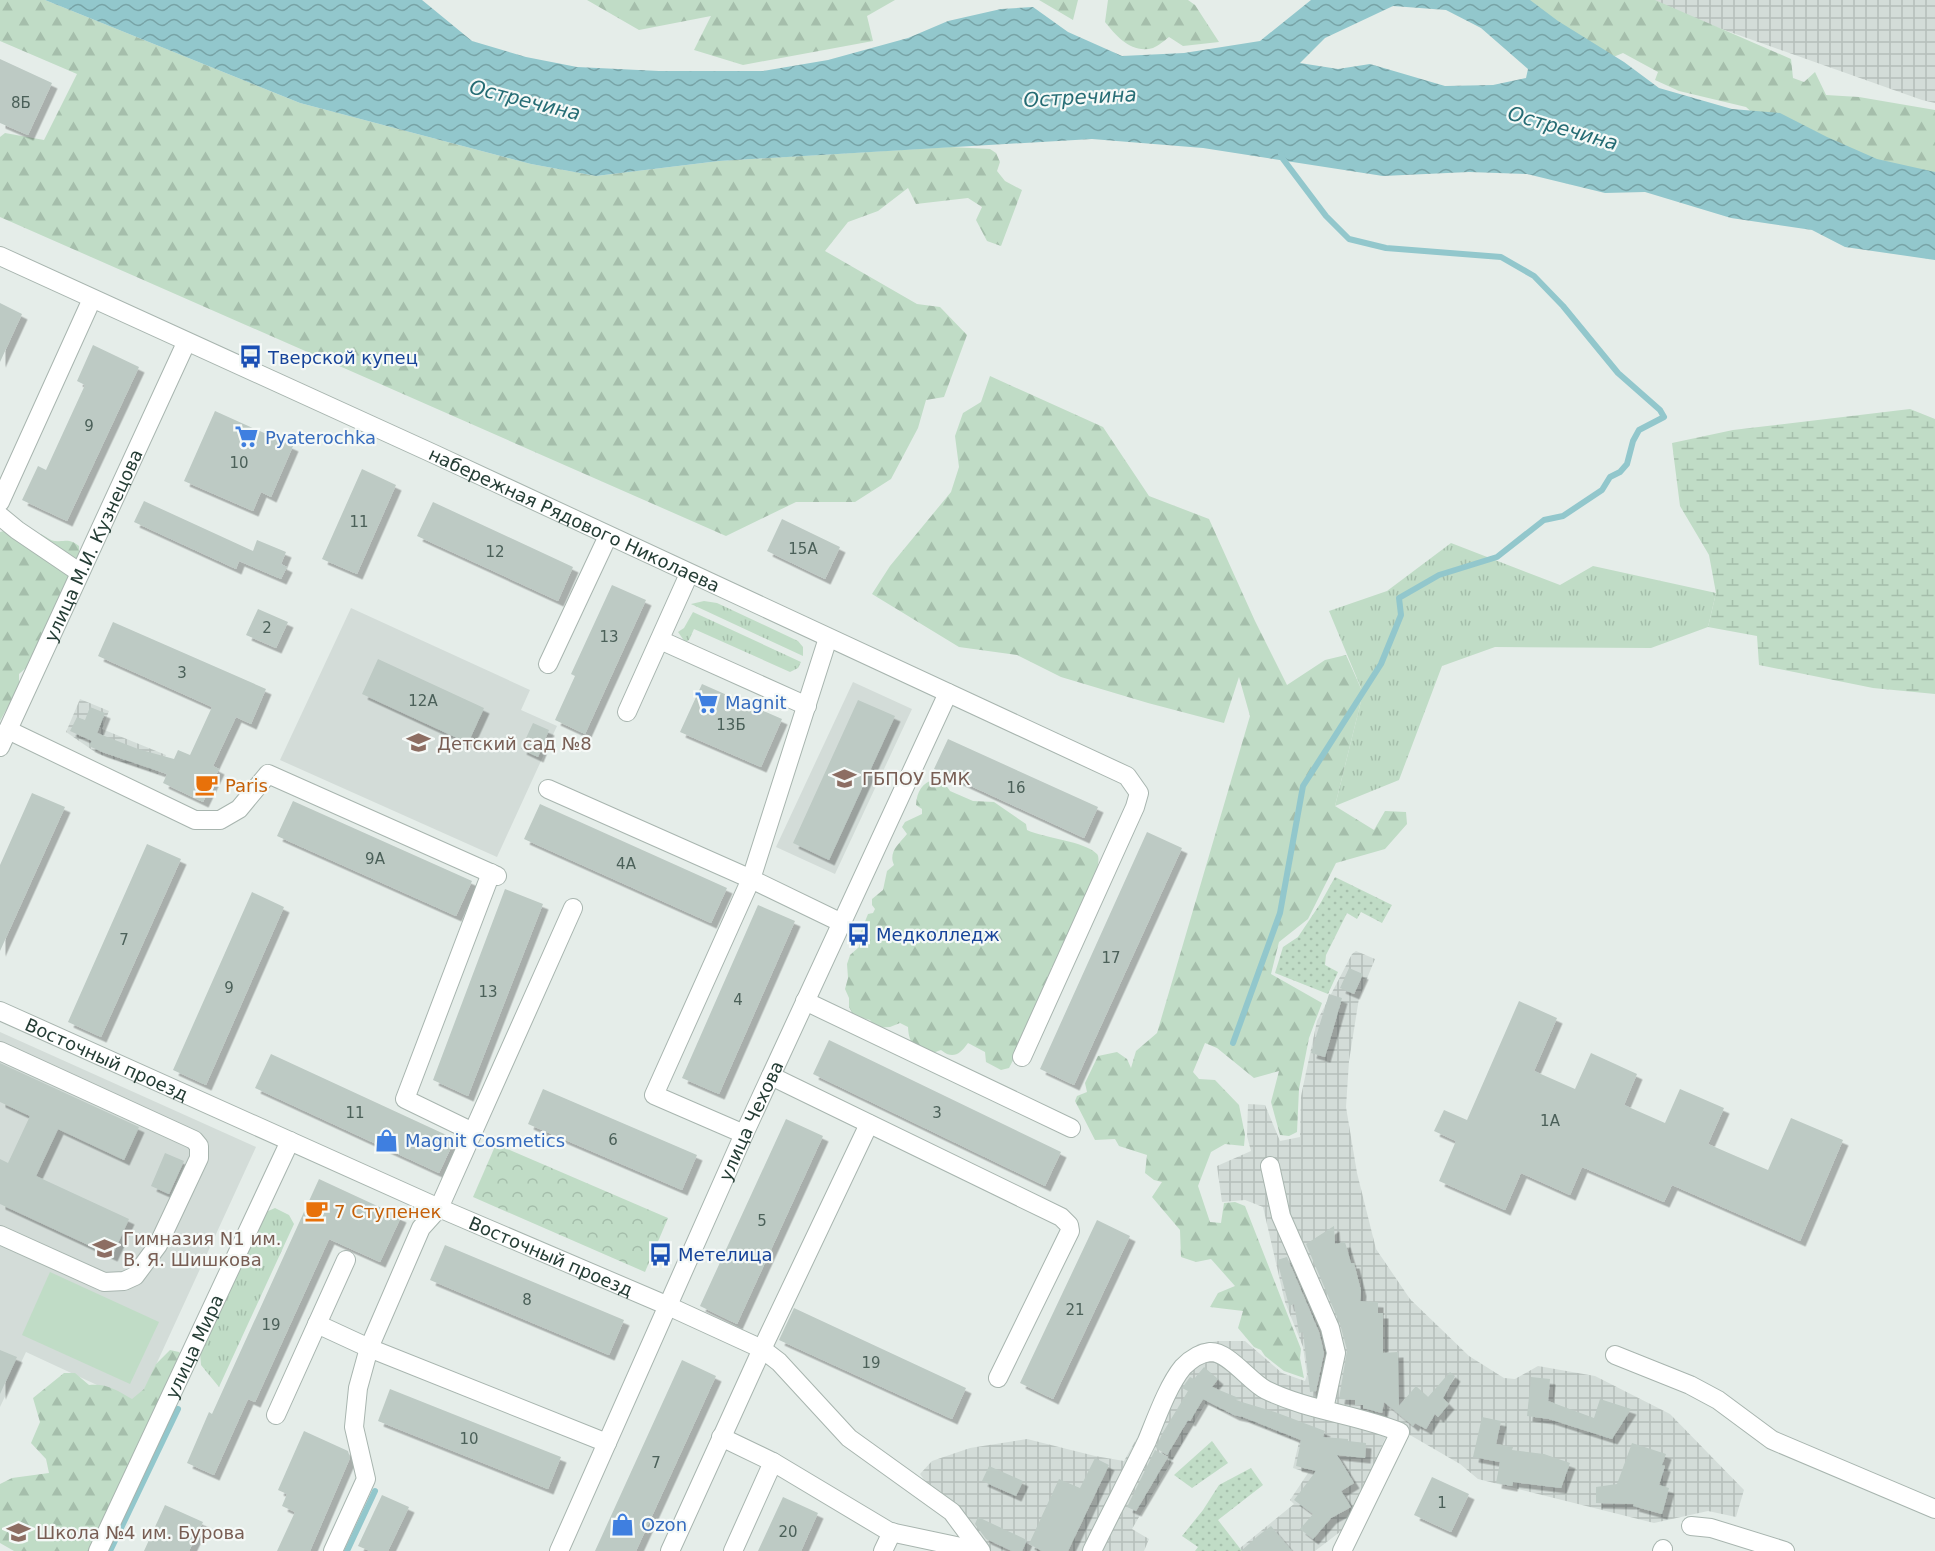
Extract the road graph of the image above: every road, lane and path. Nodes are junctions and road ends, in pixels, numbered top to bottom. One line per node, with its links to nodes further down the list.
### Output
1 (0, 256): 2 (street, набережная Рядового Николаева)
2 (92, 299): 3 (street, набережная Рядового Николаева); 4 (street)
3 (186, 343): 6 (street, набережная Рядового Николаева); 7 (street, улица М.И. Кузнецова)
4 (0, 502)
5 (0, 516): 7 (street)
6 (608, 536): 8 (street, набережная Рядового Николаева); 11 (street)
7 (79, 572): 15 (street, улица М.И. Кузнецова)
8 (689, 574): 9 (street, набережная Рядового Николаева); 10 (street)
9 (828, 638): 12 (street, набережная Рядового Николаева); 13 (street)
10 (660, 640): 13 (street); 14 (street)
11 (548, 664)
12 (948, 693): 19 (street, улица Чехова); 23 (street, набережная Рядового Николаева)
13 (807, 706): 17 (street)
14 (627, 712)
15 (4, 738): 27 (street)
16 (548, 789): 17 (street)
17 (751, 879): 19 (street); 28 (street)
18 (573, 908): 27 (street)
19 (842, 922): 20 (street, улица Чехова)
20 (805, 1001): 24 (street, улица Чехова); 26 (street)
21 (0, 1011): 29 (street, Восточный проезд)
22 (0, 1051): 32 (street)
23 (1022, 1057)
24 (771, 1077): 25 (street); 28 (street, улица Чехова)
25 (869, 1124): 37 (street); 39 (street)
26 (1071, 1128)
27 (473, 1132): 31 (street)
28 (744, 1134): 34 (street, улица Чехова)
29 (290, 1141): 31 (street, Восточный проезд); 48 (street, улица Мира)
30 (1270, 1166): 40 (street)
31 (439, 1208): 34 (street, Восточный проезд); 36 (street)
32 (0, 1235)
33 (346, 1260): 35 (street)
34 (666, 1305): 37 (street, Восточный проезд); 43 (street, улица Чехова)
35 (317, 1324): 36 (street); 41 (street)
36 (369, 1348): 43 (street); 49 (street)
37 (762, 1349): 42 (street); 54 (street, Восточный проезд)
38 (1615, 1355): 45 (street)
39 (998, 1378)
40 (1324, 1409): 55 (street); 56 (street)
41 (276, 1415)
42 (722, 1437): 44 (street); 51 (street)
43 (608, 1443): 50 (street, улица Чехова)
44 (773, 1462): 47 (street); 52 (street)
45 (1935, 1509)
46 (1691, 1526): 57 (street)
47 (892, 1532): 53 (street); 54 (street)
48 (98, 1551)
49 (333, 1551)
50 (559, 1551)
51 (670, 1551)
52 (733, 1551)
53 (883, 1551)
54 (980, 1551)
55 (1092, 1551)
56 (1342, 1551)
57 (1785, 1551)

